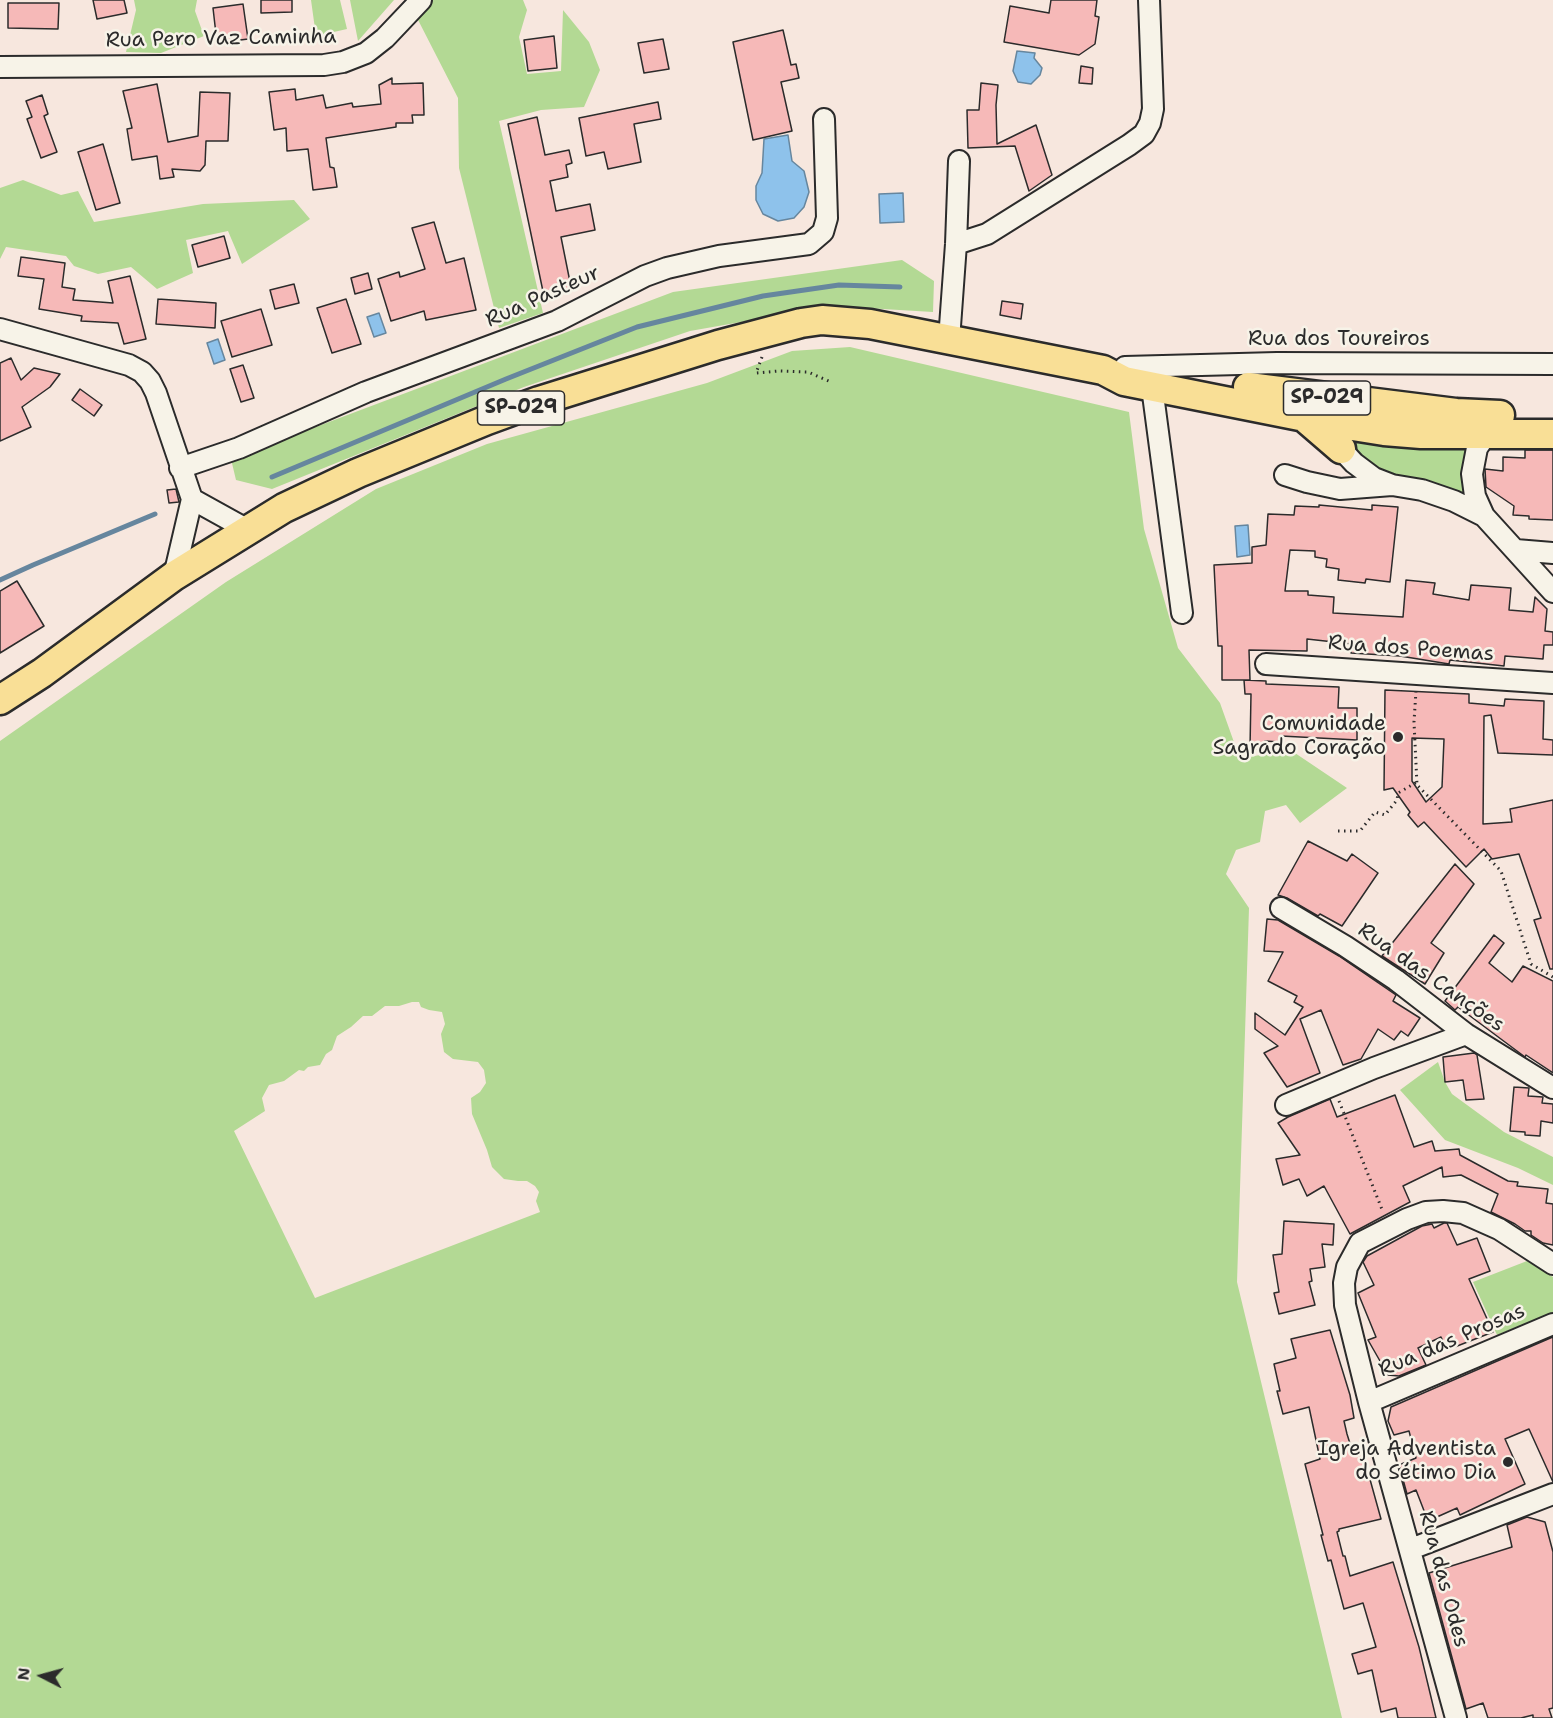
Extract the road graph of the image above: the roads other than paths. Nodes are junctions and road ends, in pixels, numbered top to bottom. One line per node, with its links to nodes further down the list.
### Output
1 (420, 0): 3 (street, Rua Pero Vaz Caminha)
2 (1149, 0): 6 (street)
3 (0, 67)
4 (824, 119): 17 (street, Rua Pasteur)
5 (959, 161): 6 (street)
6 (956, 244): 8 (street)
7 (0, 329): 17 (street)
8 (950, 340): 10 (highway, SP-029); 22 (highway, SP-029)
9 (1553, 364): 10 (street, Rua dos Toureiros)
10 (1114, 369): 11 (highway, SP-029); 12 (highway, SP-029)
11 (1152, 387): 16 (highway, SP-029); 27 (street)
12 (1456, 413): 13 (highway, SP-029); 16 (highway)
13 (1553, 417)
14 (1488, 432): 15 (highway, SP-029); 16 (highway, SP-029); 21 (street)
15 (1553, 434)
16 (1341, 437): 19 (street)
17 (180, 468): 20 (street)
18 (1285, 475): 19 (street)
19 (1392, 485): 21 (street)
20 (192, 499): 22 (street); 25 (street)
21 (1484, 516): 23 (street)
22 (248, 530): 25 (highway, SP-029)
23 (1516, 550): 24 (street); 26 (street)
24 (1553, 553)
25 (174, 576): 30 (highway, SP-029)
26 (1553, 592)
27 (1182, 613)
28 (1266, 664): 29 (street, Rua dos Poemas)
29 (1553, 683)
30 (0, 699)
31 (1281, 908): 32 (street, Rua das Canções)
32 (1466, 1034): 33 (street, Rua das Canções); 34 (street)
33 (1553, 1088)
34 (1286, 1105)
35 (1553, 1264): 37 (street, Rua das Odes)
36 (1553, 1324): 37 (street, Rua das Prosas)
37 (1369, 1402): 39 (street, Rua das Odes)
38 (1553, 1494): 39 (street)
39 (1411, 1549): 40 (street, Rua das Odes)
40 (1456, 1718)

